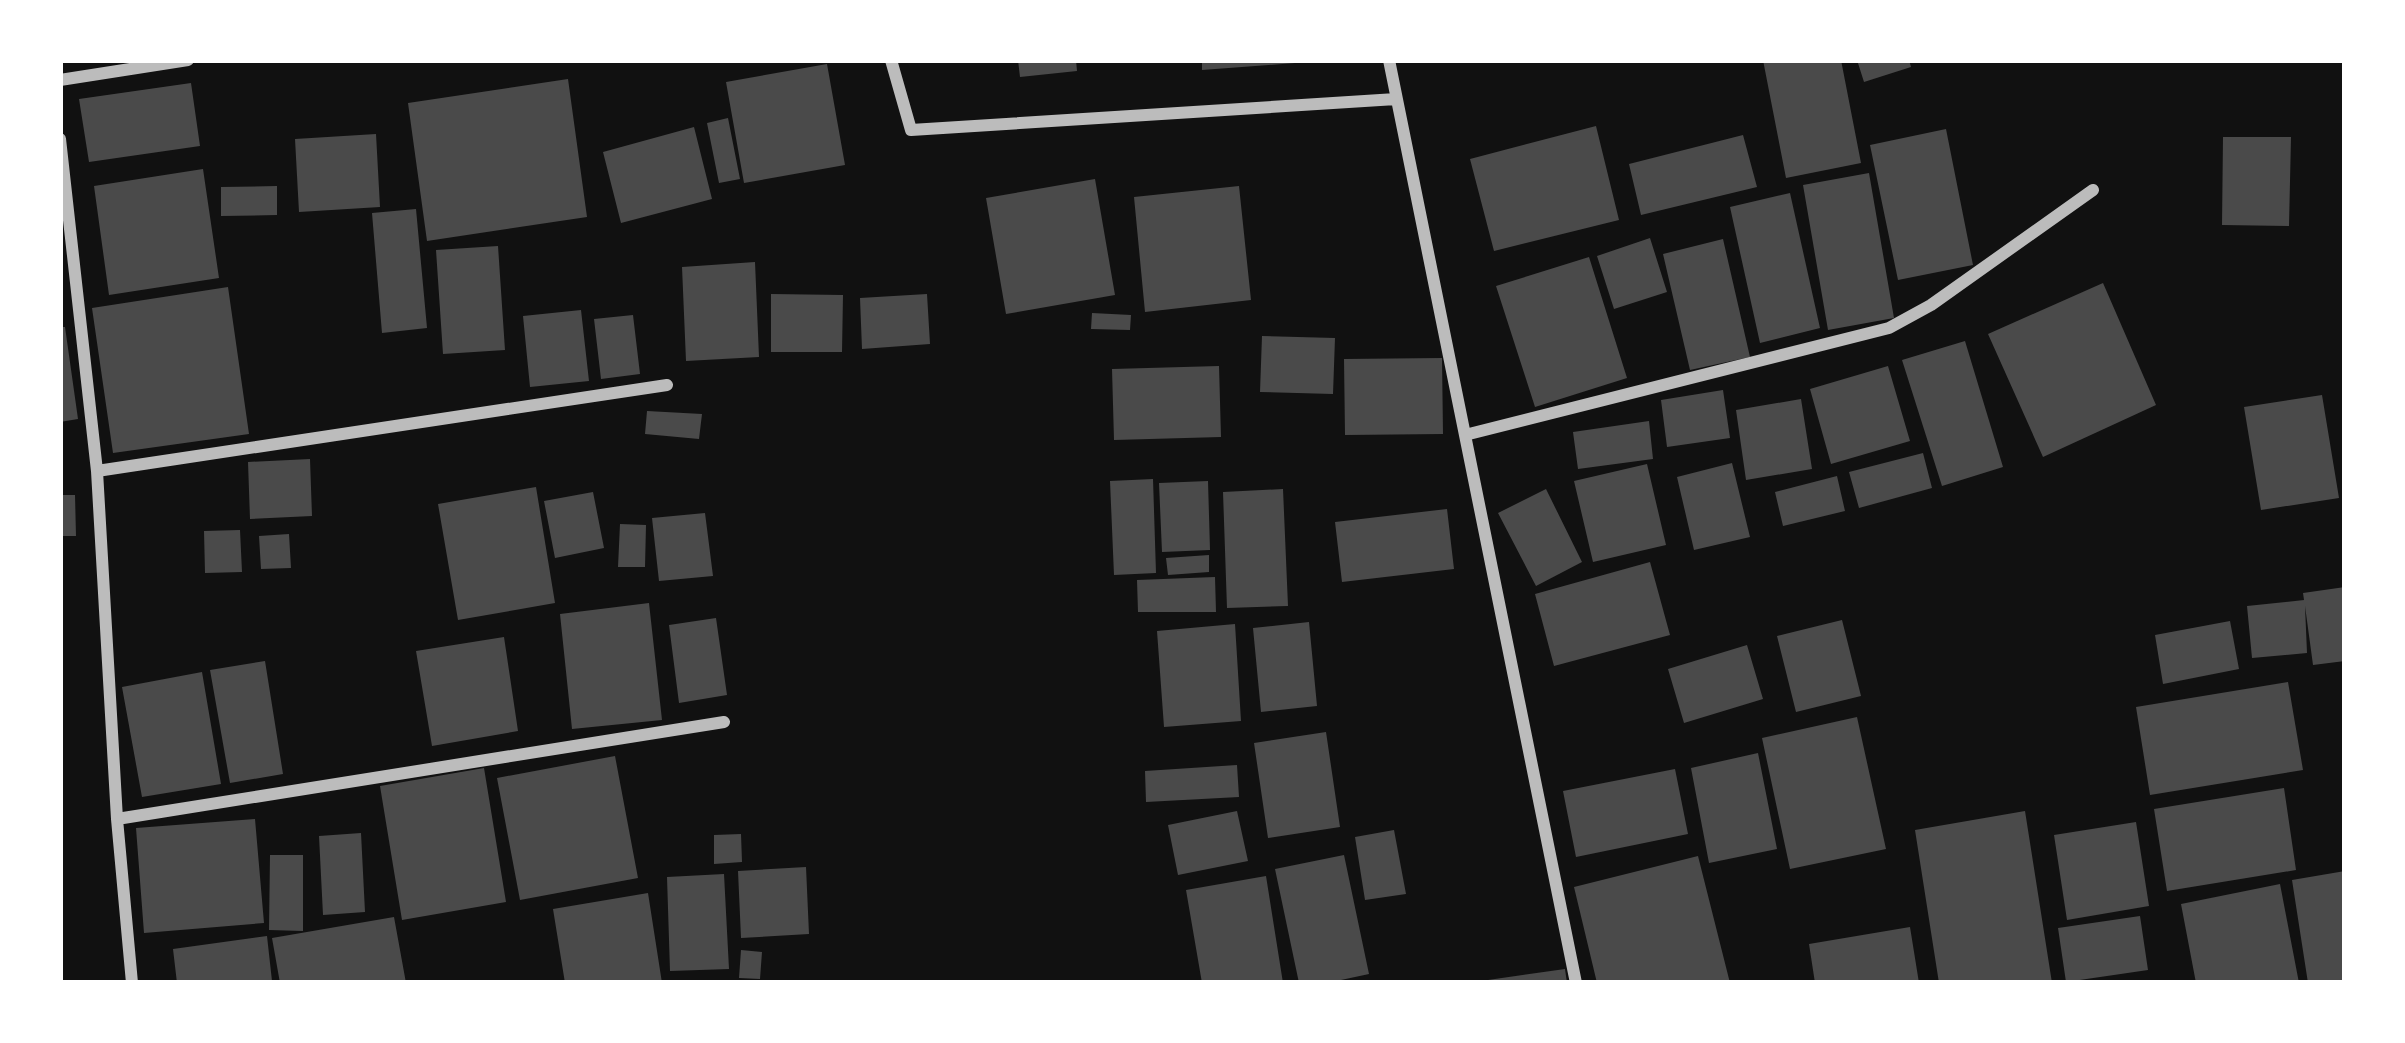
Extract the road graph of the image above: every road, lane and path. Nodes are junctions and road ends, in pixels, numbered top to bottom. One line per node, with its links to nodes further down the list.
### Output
1 (188, 60): 4 (street)
2 (891, 60): 5 (street)
3 (1388, 60): 5 (street)
4 (60, 80)
5 (1396, 99): 9 (street)
6 (60, 139): 10 (street)
7 (2093, 190): 9 (street)
8 (667, 386): 10 (street)
9 (1465, 435): 14 (street)
10 (97, 471): 12 (street)
11 (724, 722): 12 (street)
12 (117, 819): 13 (street)
13 (132, 983)
14 (1576, 983)

